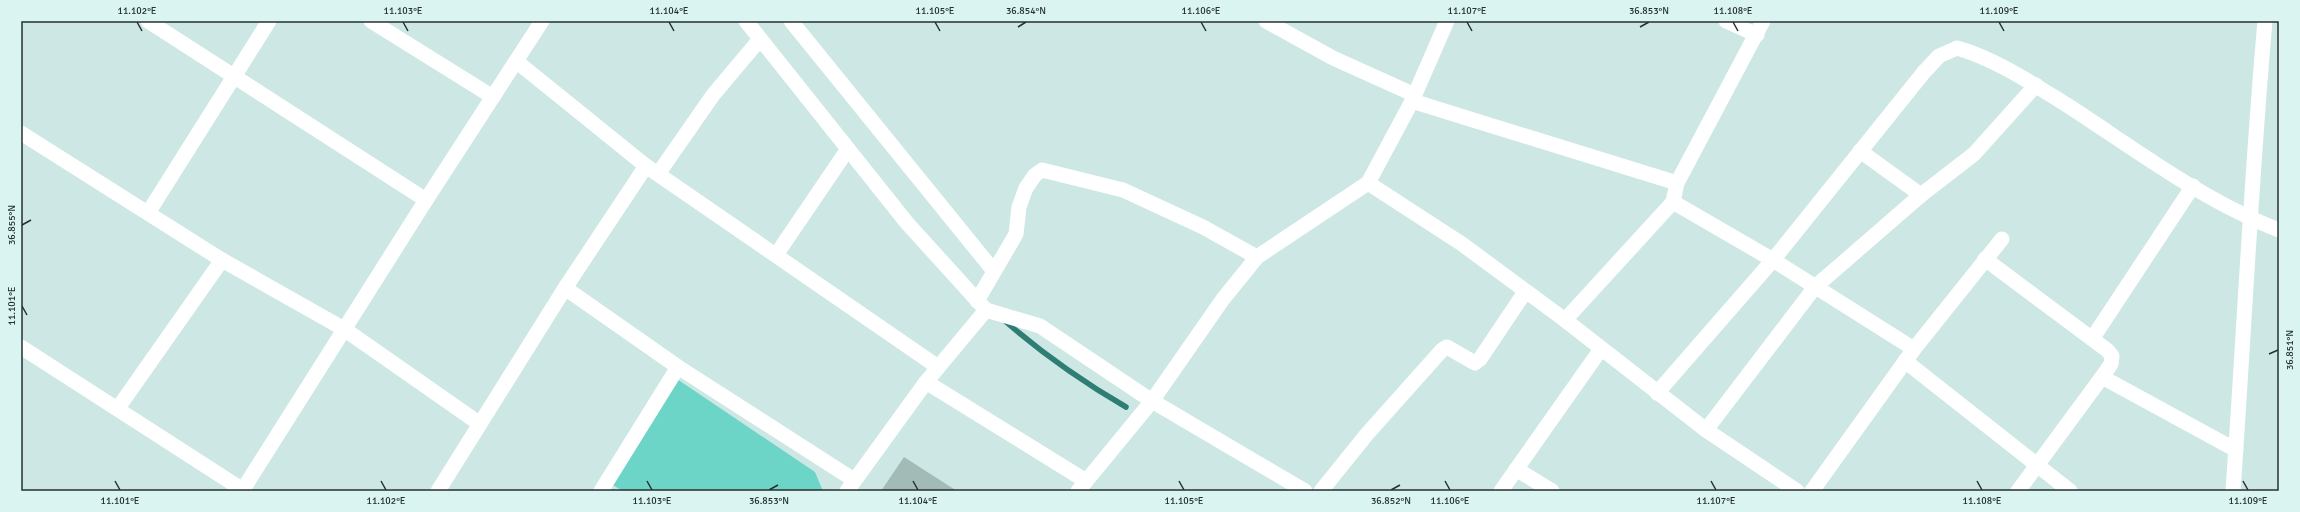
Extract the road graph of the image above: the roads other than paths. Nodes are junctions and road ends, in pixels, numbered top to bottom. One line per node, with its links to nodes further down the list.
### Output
1 (148, 21): 15 (street)
2 (269, 21): 15 (street)
3 (372, 21): 17 (street)
4 (542, 21): 14 (street)
5 (746, 21): 13 (street)
6 (791, 21): 38 (street)
7 (1266, 21): 18 (street)
8 (1447, 21): 18 (street)
9 (1726, 21): 12 (street)
10 (1763, 21): 12 (street)
11 (2265, 21): 30 (street)
12 (1757, 35): 24 (street)
13 (760, 39): 20 (street); 22 (street)
14 (516, 61): 17 (street); 22 (street)
15 (234, 77): 27 (street); 29 (street)
16 (2036, 86): 21 (street); 25 (street); 26 (street)
17 (494, 97): 27 (street)
18 (1414, 98): 23 (street); 24 (street)
19 (21, 133): 29 (street)
20 (848, 149): 33 (street); 42 (street)
21 (1860, 151): 26 (street); 37 (street)
22 (652, 170): 33 (street); 40 (street)
23 (1368, 183): 34 (street); 41 (street)
24 (1677, 183): 28 (street)
25 (2193, 186): 30 (street); 45 (street)
26 (1921, 195): 39 (street)
27 (426, 200): 44 (street)
28 (1673, 202): 37 (street); 43 (street)
29 (148, 213): 36 (street)
30 (2249, 219): 31 (street); 59 (street)
31 (2279, 230)
32 (2002, 239): 35 (street)
33 (776, 255): 51 (street)
34 (1257, 257): 38 (street); 55 (street)
35 (1986, 259): 45 (street); 48 (street)
36 (222, 260): 44 (street); 56 (street)
37 (1773, 260): 39 (street); 54 (street)
38 (993, 270): 42 (street)
39 (1816, 287): 48 (street); 58 (street)
40 (565, 288): 50 (street); 57 (street)
41 (1525, 292): 43 (street); 69 (street)
42 (982, 305): 51 (street); 55 (street)
43 (1565, 320): 47 (street)
44 (344, 329): 57 (street); 65 (street)
45 (2092, 339): 52 (street)
46 (21, 347): 56 (street)
47 (1601, 349): 54 (street); 61 (street)
48 (1914, 349): 49 (street)
49 (1905, 361): 60 (street); 73 (street)
50 (678, 367): 62 (street); 67 (street)
51 (938, 367): 53 (street)
52 (2102, 377): 59 (street); 60 (street)
53 (926, 382): 62 (street); 63 (street)
54 (1657, 392): 58 (street)
55 (1152, 400): 63 (street); 64 (street)
56 (118, 408): 65 (street)
57 (480, 424): 66 (street)
58 (1706, 430): 72 (street)
59 (2236, 450): 76 (street)
60 (2036, 466): 74 (street); 75 (street)
61 (1516, 469): 70 (street); 71 (street)
62 (851, 485)
63 (1082, 486)
64 (1285, 486): 68 (street)
65 (242, 490)
66 (438, 491)
67 (601, 491)
68 (1305, 491)
69 (1321, 491)
70 (1501, 491)
71 (1552, 491)
72 (1797, 491)
73 (1812, 491)
74 (2018, 491)
75 (2070, 491)
76 (2233, 491)

